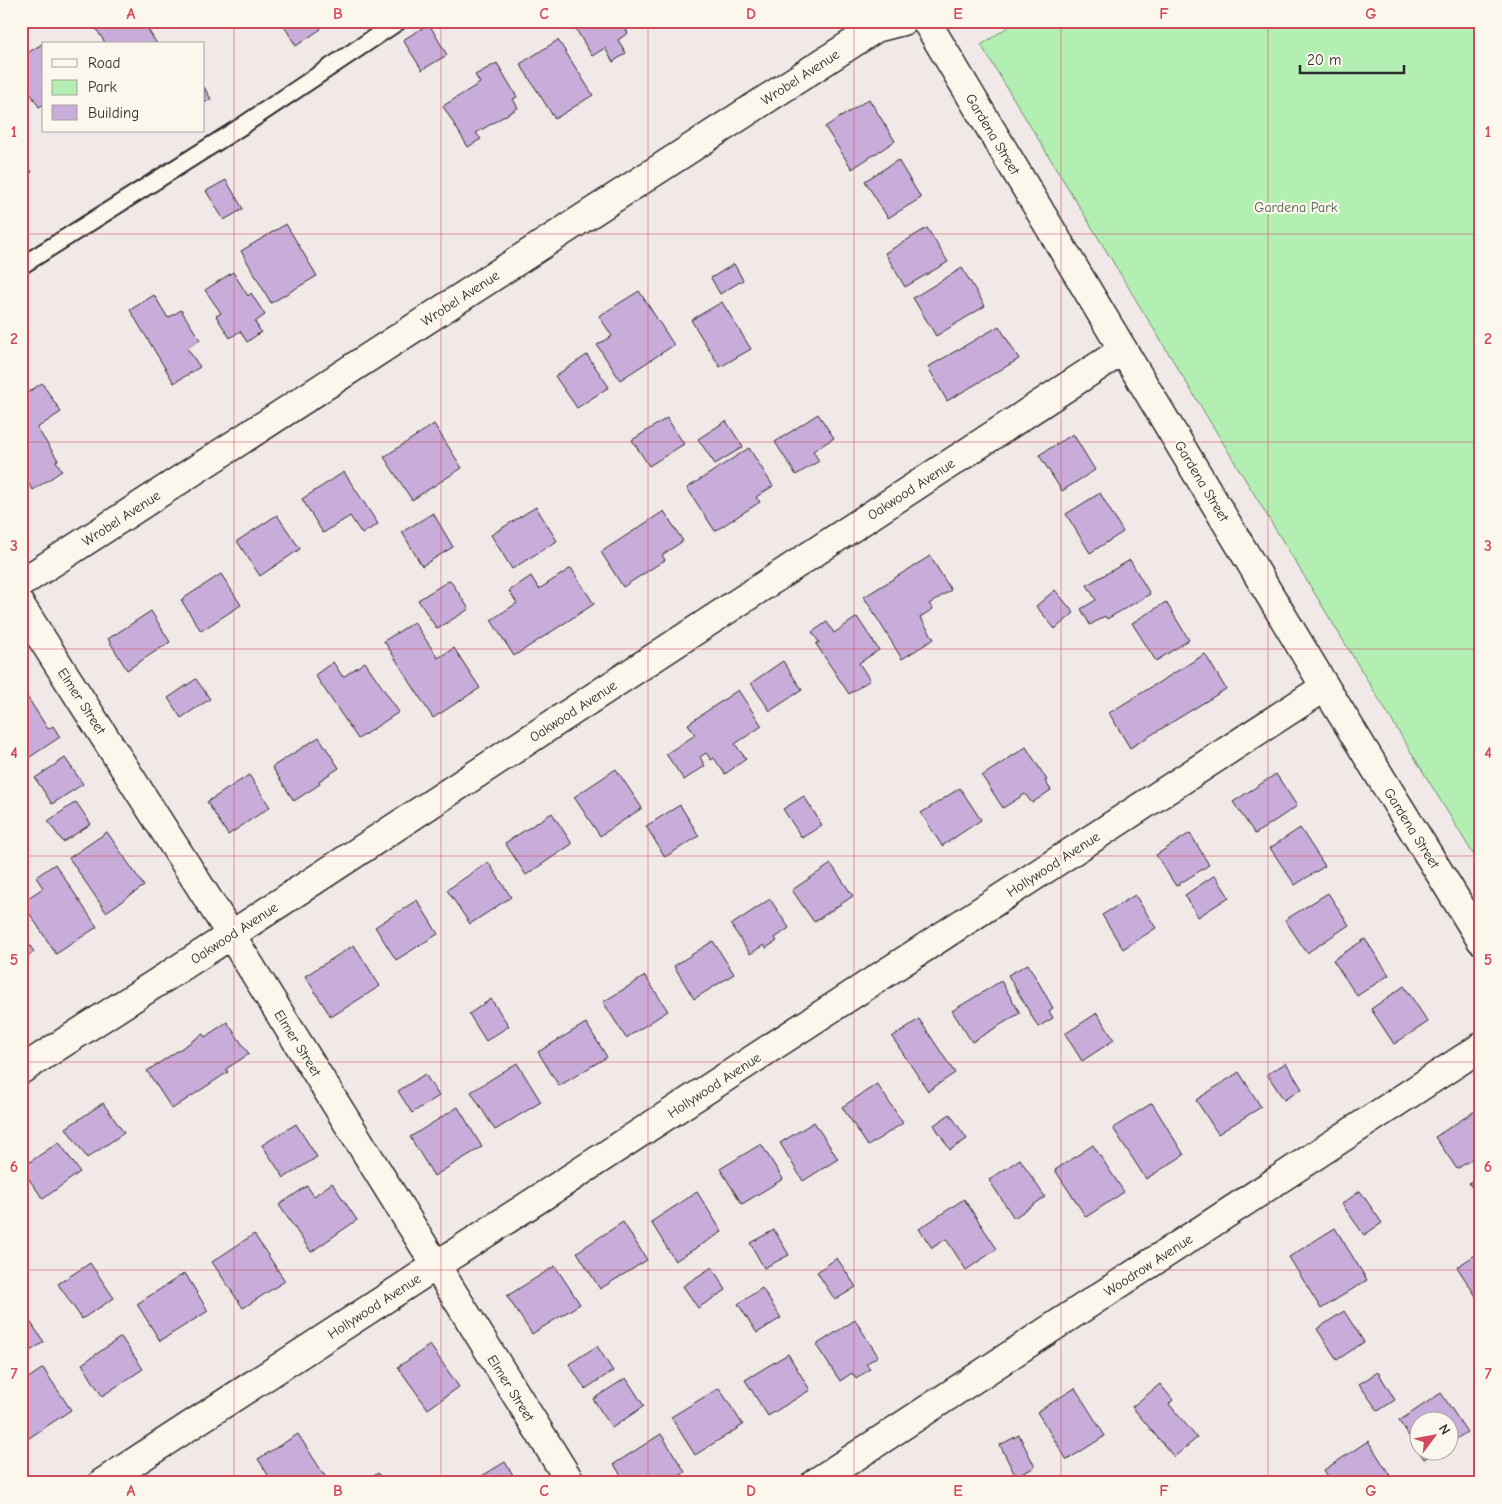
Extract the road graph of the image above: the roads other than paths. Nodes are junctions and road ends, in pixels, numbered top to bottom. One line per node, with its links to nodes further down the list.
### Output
1 (399, 21): 4 (lane)
2 (903, 21): 6 (street, Wrobel Avenue)
3 (926, 21): 5 (street, Gardena Street)
4 (21, 266)
5 (1123, 350): 8 (street, Gardena Street); 9 (street, Oakwood Avenue)
6 (21, 583)
7 (21, 606): 9 (street, Elmer Street)
8 (1326, 687): 10 (street, Gardena Street); 13 (street, Hollywood Avenue)
9 (231, 935): 12 (street, Oakwood Avenue); 13 (street, Elmer Street)
10 (1481, 940)
11 (1481, 1047): 16 (street, Woodrow Avenue)
12 (21, 1070)
13 (435, 1266): 14 (street, Hollywood Avenue); 15 (street, Elmer Street)
14 (102, 1483)
15 (571, 1483)
16 (815, 1483)

